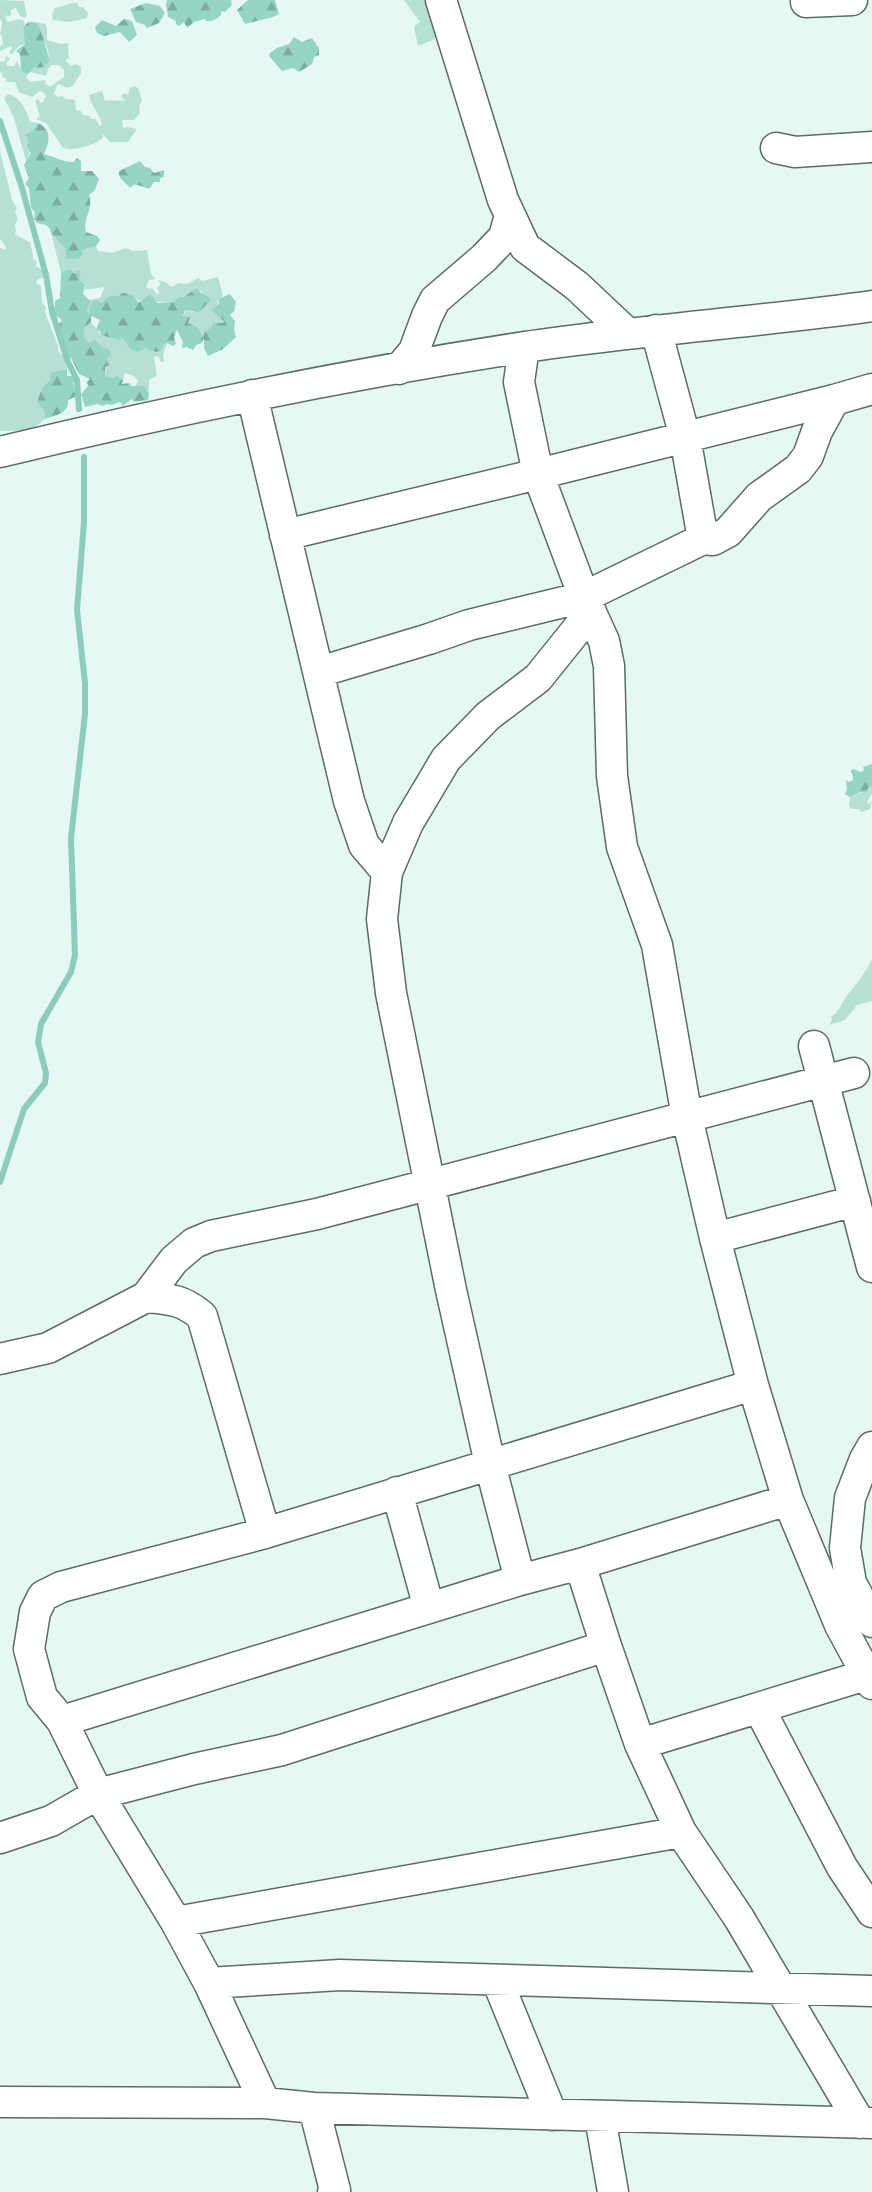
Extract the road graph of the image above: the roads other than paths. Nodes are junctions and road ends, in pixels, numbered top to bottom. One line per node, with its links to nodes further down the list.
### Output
1 (441, 0): 6 (street)
2 (852, 0): 3 (street)
3 (806, 2)
4 (872, 147): 5 (street)
5 (776, 148)
6 (510, 215): 8 (street); 10 (street)
7 (872, 306): 8 (street)
8 (642, 332): 9 (street); 14 (street)
9 (524, 347): 10 (street); 16 (street)
10 (399, 369): 12 (street)
11 (872, 389): 13 (street)
12 (252, 395): 15 (street); 17 (street)
13 (834, 400): 14 (street); 18 (street)
14 (685, 437): 16 (street); 18 (street)
15 (0, 452)
16 (538, 474): 17 (street); 19 (street)
17 (285, 535): 20 (street)
18 (703, 539): 19 (street)
19 (587, 604): 20 (street); 21 (street); 25 (street)
20 (319, 672): 21 (street)
21 (387, 872): 26 (street)
22 (814, 1046): 24 (street)
23 (854, 1073): 24 (street)
24 (823, 1081): 25 (street); 27 (street)
25 (687, 1117): 26 (street); 28 (street)
26 (431, 1184): 30 (street); 34 (street)
27 (863, 1210): 28 (street); 29 (street)
28 (715, 1238): 32 (street)
29 (872, 1267)
30 (146, 1297): 31 (street); 37 (street)
31 (0, 1359)
32 (753, 1385): 34 (street); 36 (street)
33 (872, 1446): 41 (street)
34 (490, 1464): 35 (street); 39 (street)
35 (397, 1492): 37 (street); 40 (street)
36 (788, 1500): 38 (street); 43 (street)
37 (265, 1533): 45 (street)
38 (580, 1564): 39 (street); 42 (street)
39 (520, 1580): 40 (street)
40 (429, 1608): 45 (street)
41 (872, 1622)
42 (606, 1646): 46 (street); 47 (street)
43 (869, 1679): 44 (street)
44 (759, 1708): 46 (street); 50 (street)
45 (62, 1721): 47 (street)
46 (640, 1744): 48 (street)
47 (98, 1794): 49 (street); 51 (street)
48 (681, 1832): 51 (street); 54 (street)
49 (0, 1838)
50 (872, 1912)
51 (176, 1922): 53 (street)
52 (497, 1980): 53 (street); 54 (street); 59 (street)
53 (209, 1983): 57 (street)
54 (780, 1990): 55 (street); 61 (street)
55 (872, 1991)
56 (0, 2102): 57 (street)
57 (265, 2103): 58 (street)
58 (314, 2109): 59 (street); 62 (street)
59 (552, 2115): 60 (street)
60 (600, 2117): 61 (street); 63 (street)
61 (866, 2123)
62 (335, 2191)
63 (613, 2192)

